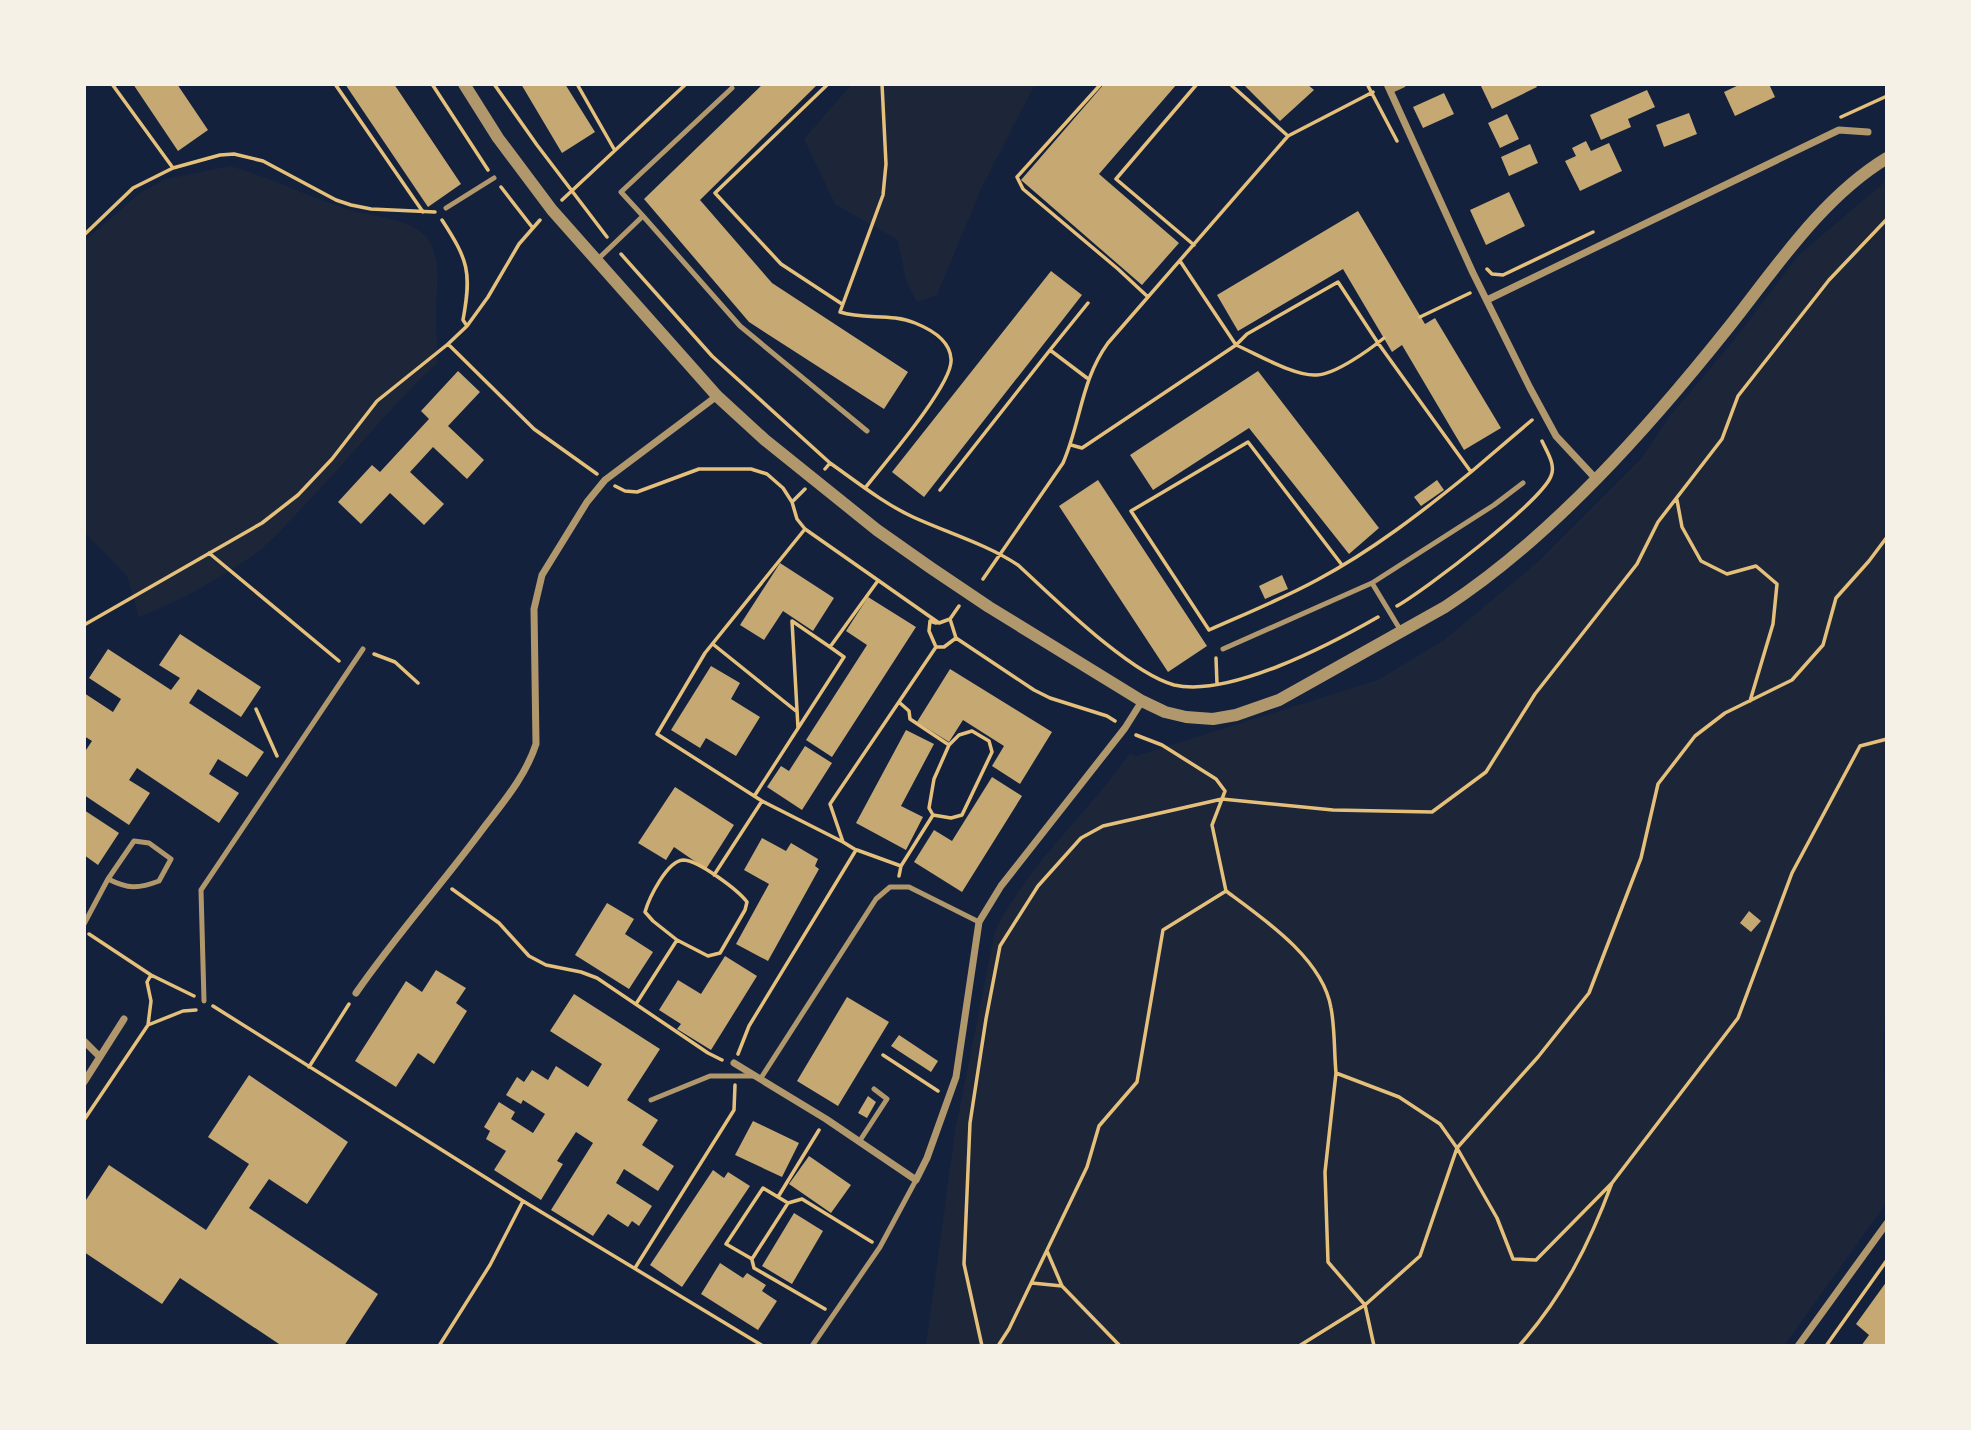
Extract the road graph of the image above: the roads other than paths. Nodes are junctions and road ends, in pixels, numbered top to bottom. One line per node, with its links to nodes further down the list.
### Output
1 (464, 84): 10 (street)
2 (1403, 84): 3 (street)
3 (1388, 86): 11 (street)
4 (732, 88): 9 (lane)
5 (1868, 132): 11 (street)
6 (1887, 158): 14 (street)
7 (494, 178): 8 (lane)
8 (446, 208)
9 (643, 216): 10 (lane); 13 (lane)
10 (596, 261): 12 (street)
11 (1487, 300): 14 (street)
12 (717, 396): 20 (street); 24 (street)
13 (867, 431)
14 (1596, 479): 17 (street)
15 (1523, 483): 16 (lane)
16 (1372, 583): 17 (lane); 19 (lane)
17 (1401, 632): 20 (street)
18 (363, 649): 25 (lane)
19 (1223, 649)
20 (1142, 701): 22 (street)
21 (108, 879): 21 (lane); 23 (lane)
22 (979, 922): 30 (lane); 35 (street)
23 (84, 924)
24 (356, 993)
25 (204, 1001)
26 (124, 1019): 28 (street)
27 (84, 1041): 28 (street)
28 (100, 1057): 31 (street)
29 (734, 1063): 30 (street)
30 (758, 1077): 33 (lane); 34 (street)
31 (84, 1082)
32 (874, 1089): 34 (lane)
33 (651, 1100)
34 (859, 1142): 35 (street)
35 (916, 1180): 37 (lane)
36 (1887, 1223): 38 (street)
37 (812, 1346)
38 (1798, 1346)

